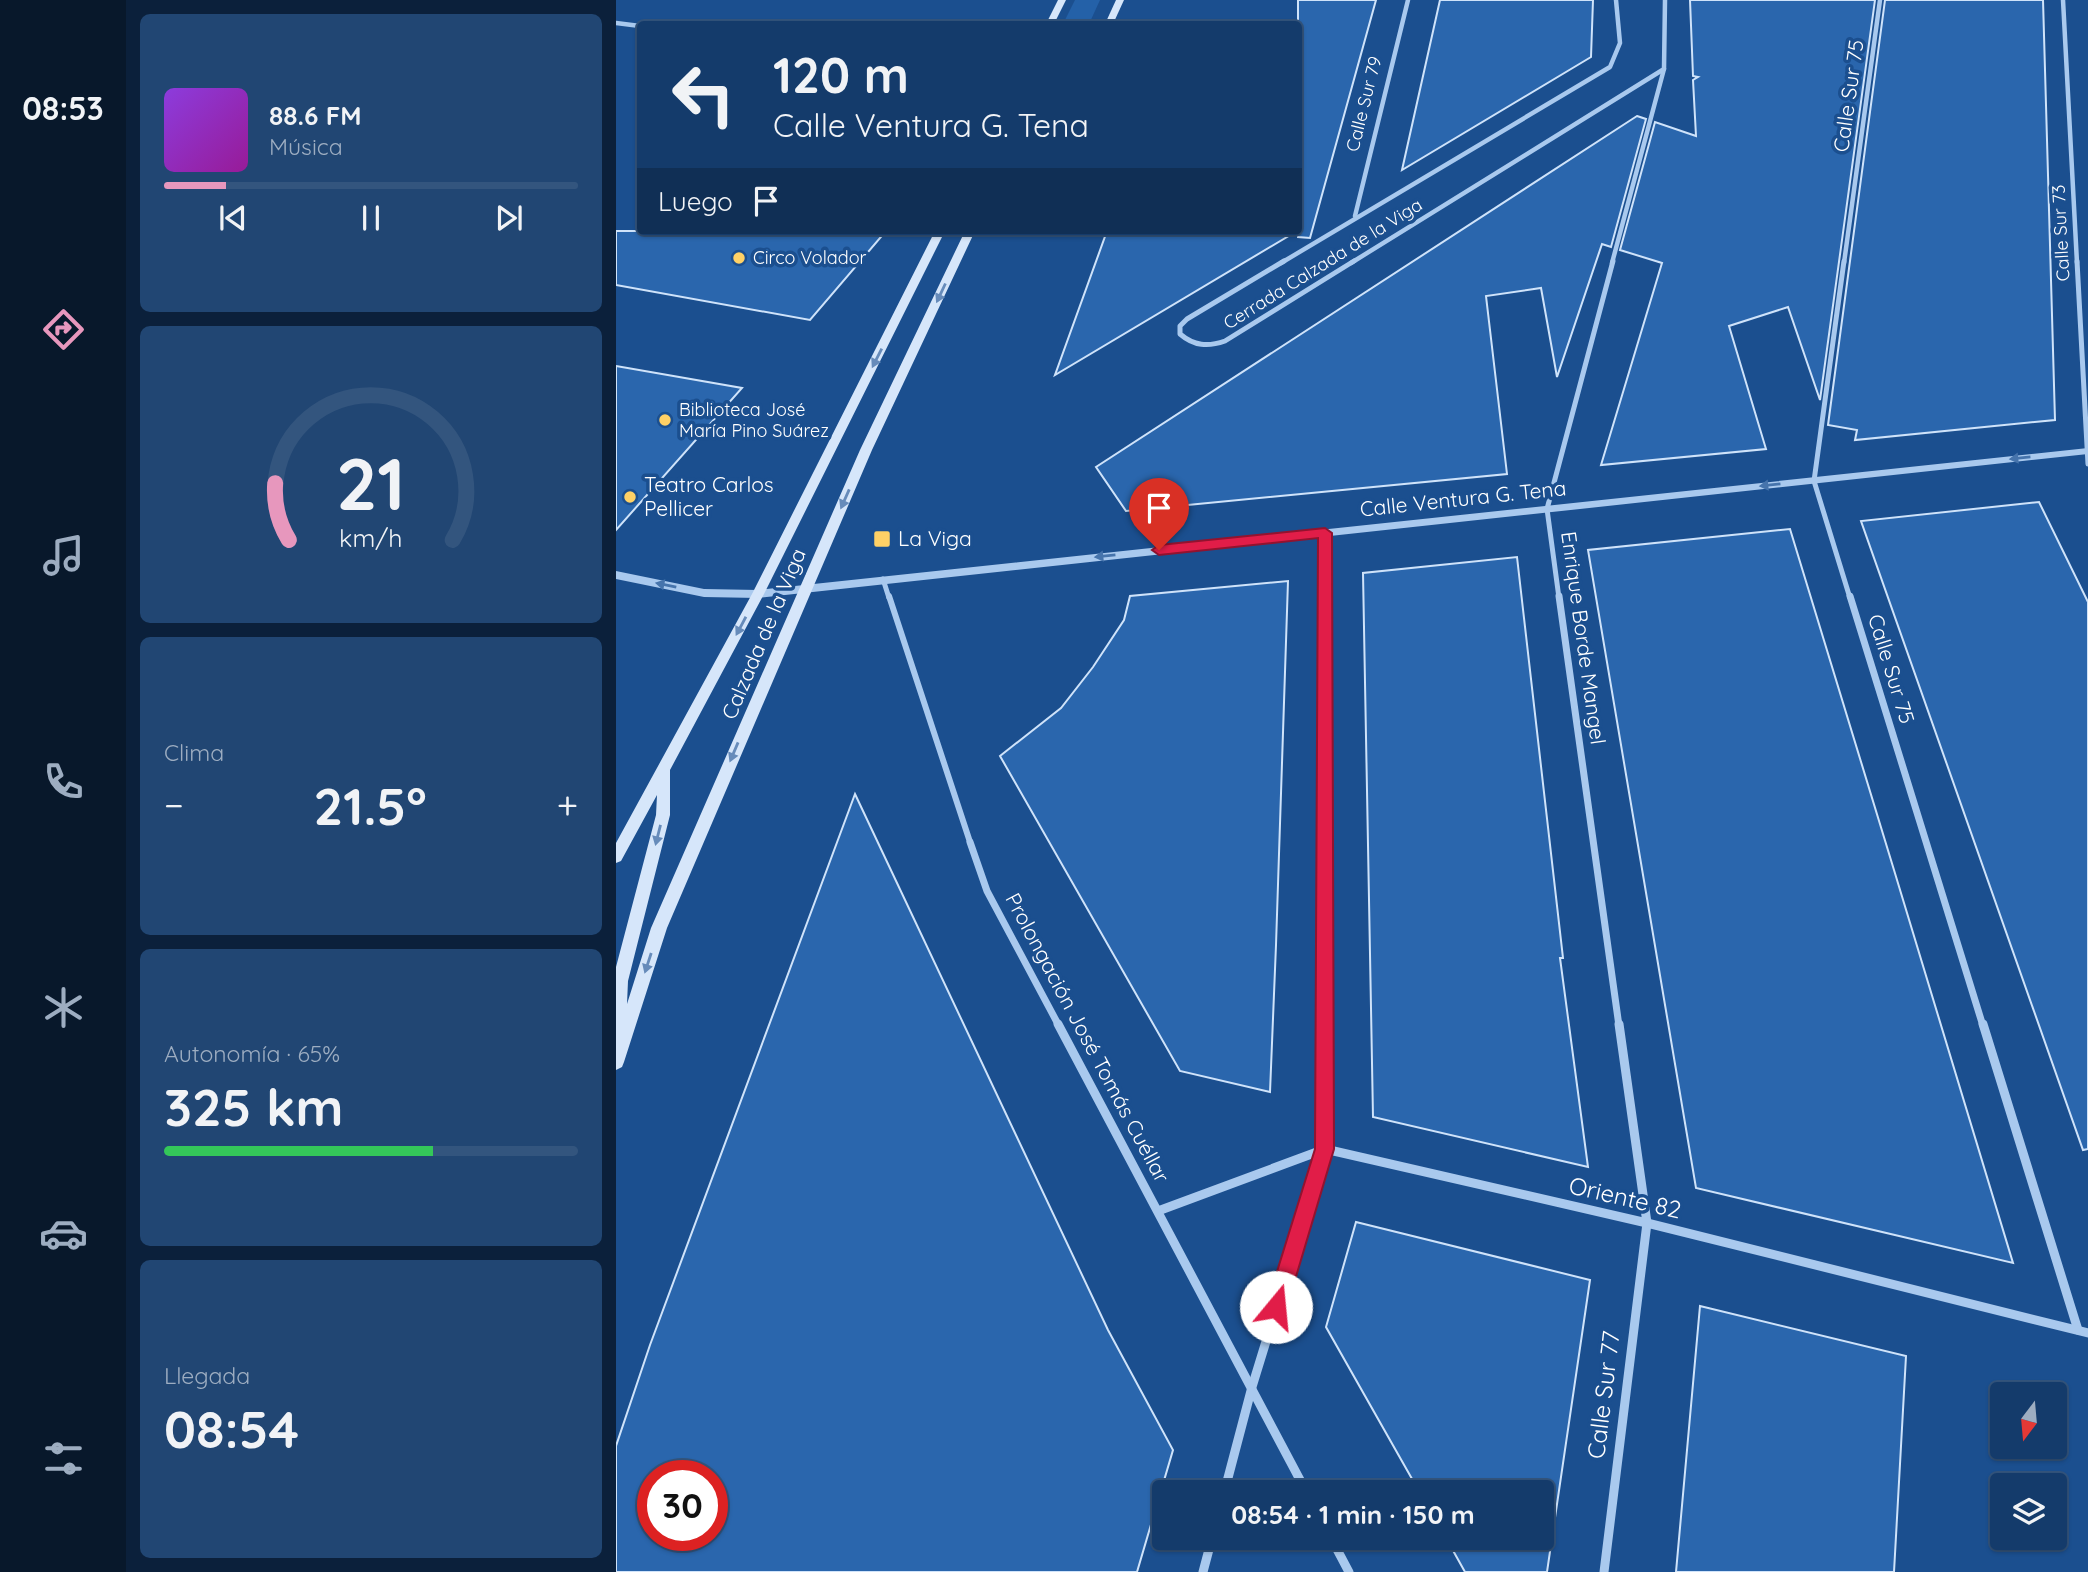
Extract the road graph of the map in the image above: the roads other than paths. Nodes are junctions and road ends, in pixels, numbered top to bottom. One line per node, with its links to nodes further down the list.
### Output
1 (1062, 0): 8 (main road)
2 (1120, 0): 9 (main road)
3 (1408, 0): 13 (street, Calle Sur 79)
4 (1616, 0): 13 (street, Cerrada Calzada de la Viga)
5 (1665, 0): 12 (street)
6 (1880, 0): 18 (street, Calle Sur 75)
7 (2063, 0): 16 (street, Calle Sur 73)
8 (1052, 21)
9 (1110, 21)
10 (616, 23): 11 (street)
11 (637, 26)
12 (1664, 69): 13 (street, Cerrada Calzada de la Viga); 19 (street, Enrique Borde Mangel)
13 (1355, 216)
14 (938, 235): 24 (main road, Calzada de la Viga, one-way to 24)
15 (968, 235): 23 (main road, Calzada de la Viga, one-way to 23)
16 (2087, 451): 17 (street, Calle Sur 73); 18 (street, Calle Ventura G. Tena, one-way to 18)
17 (2088, 464)
18 (1814, 481): 19 (street, Calle Ventura G. Tena, one-way to 19); 32 (street, Calle Sur 75)
19 (1548, 509): 20 (street, Calle Ventura G. Tena); 31 (street, Enrique Borde Mangel)
20 (1325, 533): 22 (street, Calle Ventura G. Tena, one-way to 22); 29 (street)
21 (616, 575): 24 (street, Calle Ventura G. Tena, one-way to 21)
22 (883, 579): 23 (street, Calle Ventura G. Tena); 26 (street, Prolongación José Tomás Cuéllar)
23 (805, 588): 24 (street, Calle Ventura G. Tena); 28 (main road, Calzada de la Viga, one-way to 28)
24 (758, 594): 25 (main road, Calzada de la Viga, one-way to 25)
25 (665, 768): 27 (main road, Calzada de la Viga); 28 (main road, one-way to 28)
26 (970, 842): 30 (street, Prolongación José Tomás Cuéllar)
27 (616, 857)
28 (616, 1060)
29 (1325, 1149): 30 (street); 31 (street, Oriente 82); 33 (street)
30 (1158, 1211): 33 (street, Prolongación José Tomás Cuéllar)
31 (1647, 1223): 32 (street, Oriente 82); 40 (street, Calle Sur 77)
32 (2083, 1331)
33 (1252, 1387): 34 (street); 35 (street, Prolongación José Tomás Cuéllar)
34 (1227, 1480)
35 (1300, 1480)
36 (1209, 1550): 38 (street)
37 (1337, 1550): 39 (street)
38 (1203, 1572)
39 (1349, 1572)
40 (1604, 1572)

